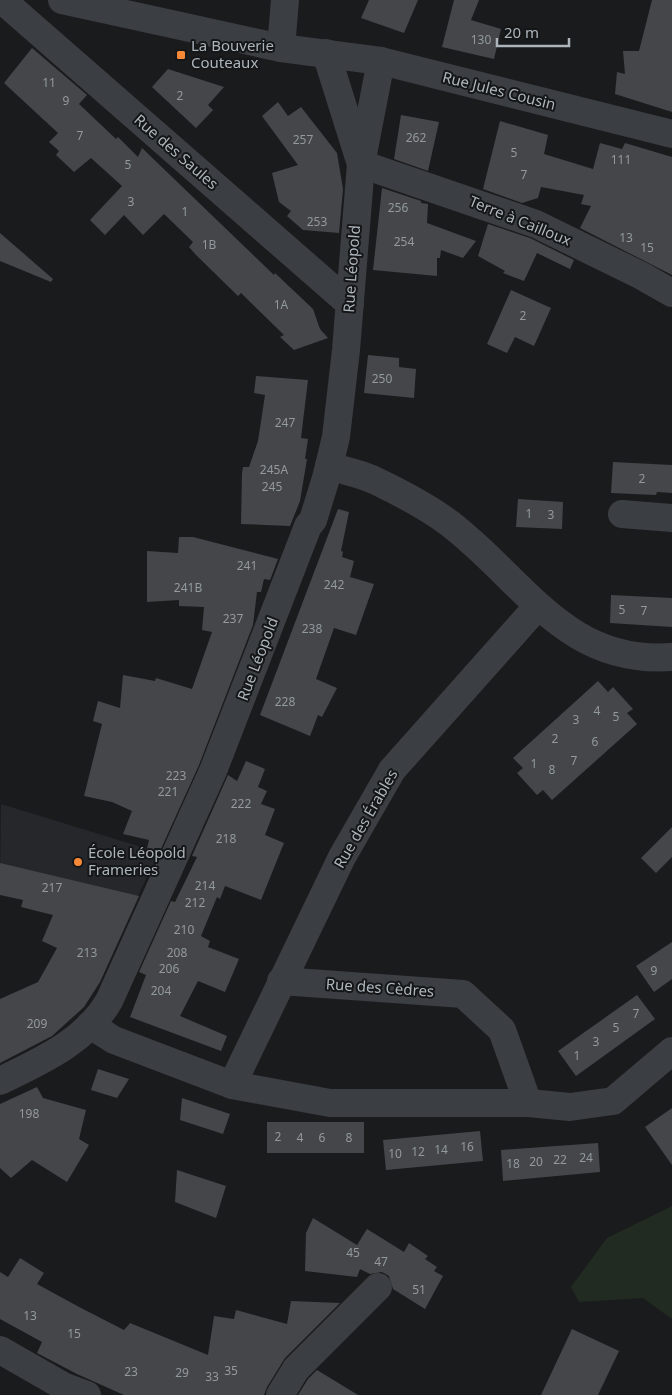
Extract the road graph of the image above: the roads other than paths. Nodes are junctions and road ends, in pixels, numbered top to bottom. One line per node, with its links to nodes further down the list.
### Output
1 (2, 0): 10 (street, Rue des Saules)
2 (62, 0): 4 (street)
3 (285, 0): 4 (street)
4 (281, 48): 5 (street)
5 (326, 53): 6 (street, Rue Jules Cousin); 8 (street, Rue Léopold)
6 (380, 61): 7 (street, Rue Jules Cousin); 8 (street, Rue Léopold)
7 (672, 134)
8 (360, 164): 9 (street, Terre à Cailloux); 10 (street, Rue Léopold)
9 (672, 293)
10 (350, 304): 11 (street, Rue Léopold)
11 (329, 466): 14 (street); 17 (street, Rue Léopold)
12 (622, 514): 13 (street)
13 (672, 518)
14 (538, 607): 15 (street); 16 (street, Rue des Érables)
15 (672, 657)
16 (281, 981): 20 (street); 21 (street, Rue des Cèdres)
17 (90, 1025): 19 (street, Rue Léopold); 20 (street)
18 (672, 1051): 21 (street)
19 (0, 1080)
20 (232, 1085): 21 (street)
21 (528, 1103)
22 (378, 1287): 25 (street)
23 (0, 1350): 24 (street)
24 (70, 1392)
25 (280, 1395)

